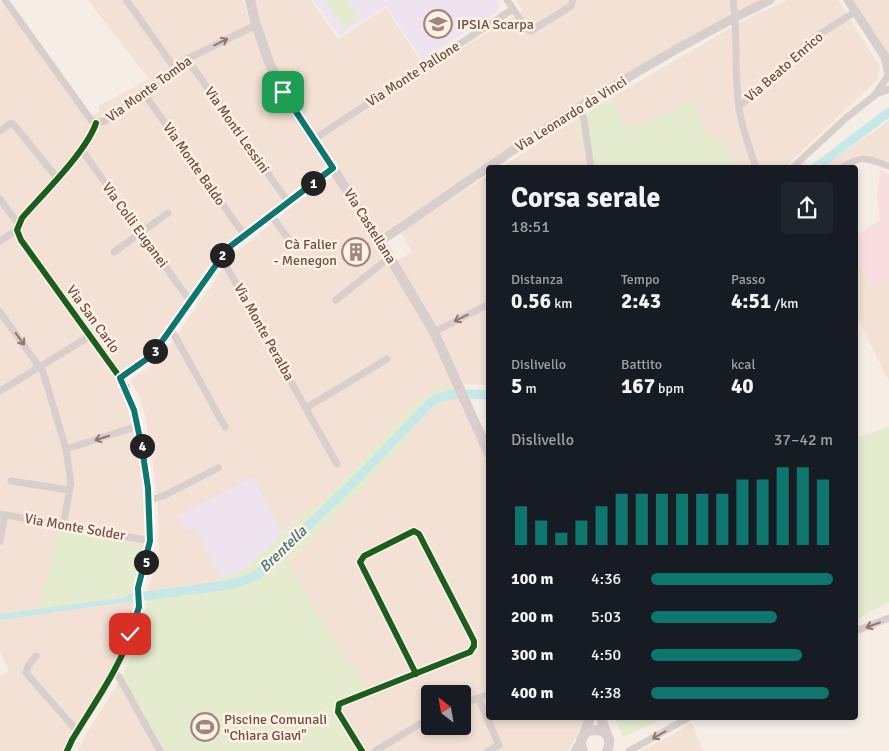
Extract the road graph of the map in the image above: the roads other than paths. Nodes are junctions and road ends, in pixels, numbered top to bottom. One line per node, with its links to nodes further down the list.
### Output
1 (5, 0): 23 (street)
2 (250, 0): 12 (main road, Via Castellana)
3 (507, 0): 9 (street)
4 (573, 0): 9 (street)
5 (733, 0): 11 (street)
6 (770, 0): 11 (street, Via Leonardo da Vinci)
7 (848, 0): 10 (street)
8 (127, 1): 15 (street)
9 (512, 9): 25 (street, Via Monte Pallone)
10 (856, 12): 14 (street); 21 (street, Via Beato Enrico)
11 (735, 17): 21 (street); 22 (street, Via Leonardo da Vinci)
12 (256, 25): 13 (street, Via Monte Tomba, one-way to 12); 25 (main road, Via Castellana)
13 (187, 59): 15 (street, Via Monte Tomba); 37 (street, Via Monti Lessini)
14 (887, 60): 16 (street)
15 (174, 68): 19 (street, Via Monte Tomba)
16 (889, 74): 17 (street); 20 (street)
17 (889, 80)
18 (889, 89): 20 (street)
19 (143, 92): 23 (street, Via Monte Tomba); 42 (street, Via Monte Baldo)
20 (874, 96): 30 (street)
21 (739, 107): 29 (street)
22 (580, 108): 27 (street, Via Leonardo da Vinci); 28 (street)
23 (96, 123): 26 (street)
24 (0, 131): 35 (street)
25 (314, 140): 33 (main road, Via Castellana)
26 (81, 149): 35 (street); 41 (street, Via Colli Euganei)
27 (492, 165)
28 (591, 165)
29 (755, 165)
30 (795, 165)
31 (845, 165): 32 (street)
32 (889, 166)
33 (333, 168): 37 (street); 44 (main road, Via Castellana)
34 (486, 169): 44 (street, Via Leonardo da Vinci)
35 (58, 178): 40 (street)
36 (0, 200): 40 (street, Via San Carlo)
37 (288, 202): 39 (street)
38 (168, 213): 41 (street)
39 (271, 215): 42 (street); 43 (street)
40 (17, 227): 45 (street); 55 (street, Via San Carlo)
41 (141, 234): 46 (street); 50 (street, Via Colli Euganei)
42 (245, 236): 47 (street)
43 (290, 240)
44 (380, 240): 48 (main road, Via Castellana)
45 (0, 241)
46 (114, 252)
47 (221, 257): 50 (street); 60 (street, Via Monte Peralba)
48 (390, 257): 49 (street); 54 (main road, Via Castellana)
49 (336, 300)
50 (190, 301): 53 (street)
51 (486, 306): 54 (street, one-way to 54)
52 (0, 312): 57 (street, one-way to 57)
53 (171, 329): 58 (street); 62 (street)
54 (434, 332): 63 (main road, Via Castellana)
55 (90, 336): 57 (street); 58 (street, Via San Carlo)
56 (387, 359): 60 (street)
57 (40, 366): 59 (street); 64 (street)
58 (120, 378): 61 (street, Via San Carlo)
59 (0, 391)
60 (306, 408): 65 (street, Via Monte Peralba)
61 (138, 426): 64 (street, one-way to 64); 69 (street, Via San Carlo)
62 (225, 427)
63 (486, 447)
64 (66, 450): 68 (street)
65 (337, 464)
66 (218, 468): 69 (street)
67 (11, 480): 68 (street)
68 (69, 490): 71 (street)
69 (148, 501): 72 (street, Via San Carlo)
70 (2, 514): 71 (street, Via Monte Solder); 73 (street)
71 (63, 526): 72 (street, Via Monte Solder)
72 (150, 541): 77 (street, Via San Carlo)
73 (0, 542)
74 (889, 618): 75 (street, one-way to 75)
75 (858, 630)
76 (36, 656): 88 (street)
77 (113, 672): 88 (street, Via San Carlo); 92 (street)
78 (416, 674): 78 (street); 93 (street)
79 (486, 695): 80 (street)
80 (478, 698): 81 (street); 82 (street)
81 (471, 701)
82 (486, 715)
83 (488, 720): 95 (street)
84 (589, 720): 89 (main road)
85 (602, 720): 90 (main road)
86 (684, 720): 100 (street, one-way to 100)
87 (421, 723): 94 (street)
88 (77, 731): 91 (street, Via San Carlo)
89 (583, 736): 90 (main road); 96 (street); 97 (main road)
90 (607, 737): 98 (main road); 99 (main road)
91 (69, 750)
92 (160, 751)
93 (362, 751)
94 (375, 751)
95 (488, 751)
96 (575, 751)
97 (583, 751)
98 (607, 751)
99 (618, 751)
100 (630, 751)

